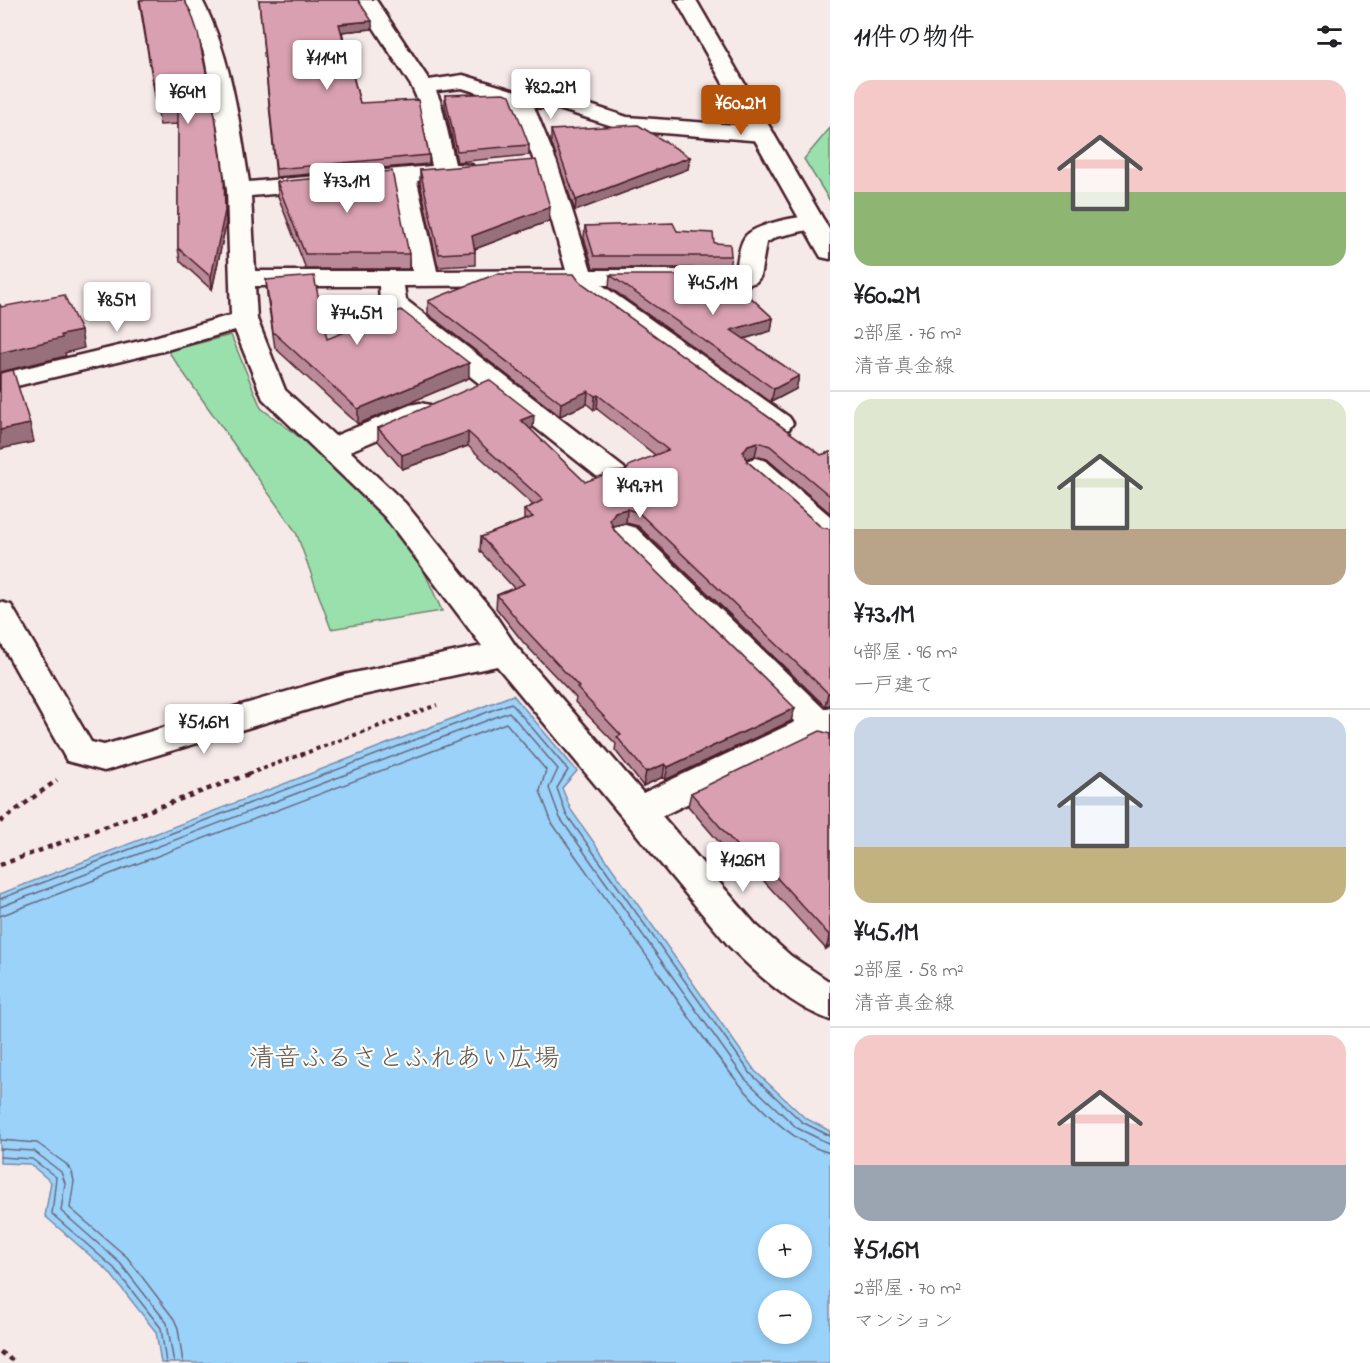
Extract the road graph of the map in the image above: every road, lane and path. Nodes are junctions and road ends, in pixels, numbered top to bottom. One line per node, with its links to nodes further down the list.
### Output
1 (192, 0): 10 (street)
2 (366, 0): 4 (street)
3 (686, 0): 6 (street)
4 (423, 87): 5 (street); 8 (street)
5 (520, 99): 6 (street); 13 (street)
6 (763, 134): 11 (street)
7 (490, 168): 8 (street)
8 (445, 171): 9 (street)
9 (404, 176): 10 (street); 15 (street)
10 (239, 190): 14 (street)
11 (813, 222): 12 (street); 13 (street)
12 (830, 252)
13 (580, 276): 15 (street); 20 (street)
14 (244, 279): 16 (street); 17 (street)
15 (426, 279): 16 (street)
16 (391, 280): 19 (street)
17 (244, 318): 18 (street); 21 (street)
18 (0, 382)
19 (470, 390): 21 (street); 23 (street)
20 (779, 423)
21 (332, 448): 27 (street)
22 (756, 467): 24 (street)
23 (614, 474)
24 (830, 532)
25 (625, 535): 29 (street)
26 (0, 613): 27 (street)
27 (504, 653): 31 (street)
28 (444, 702): 33 (path)
29 (826, 726): 31 (street)
30 (63, 776): 32 (path)
31 (639, 811): 34 (street)
32 (0, 822)
33 (0, 865)
34 (830, 1003)
35 (0, 1352): 36 (path)
36 (16, 1363)

